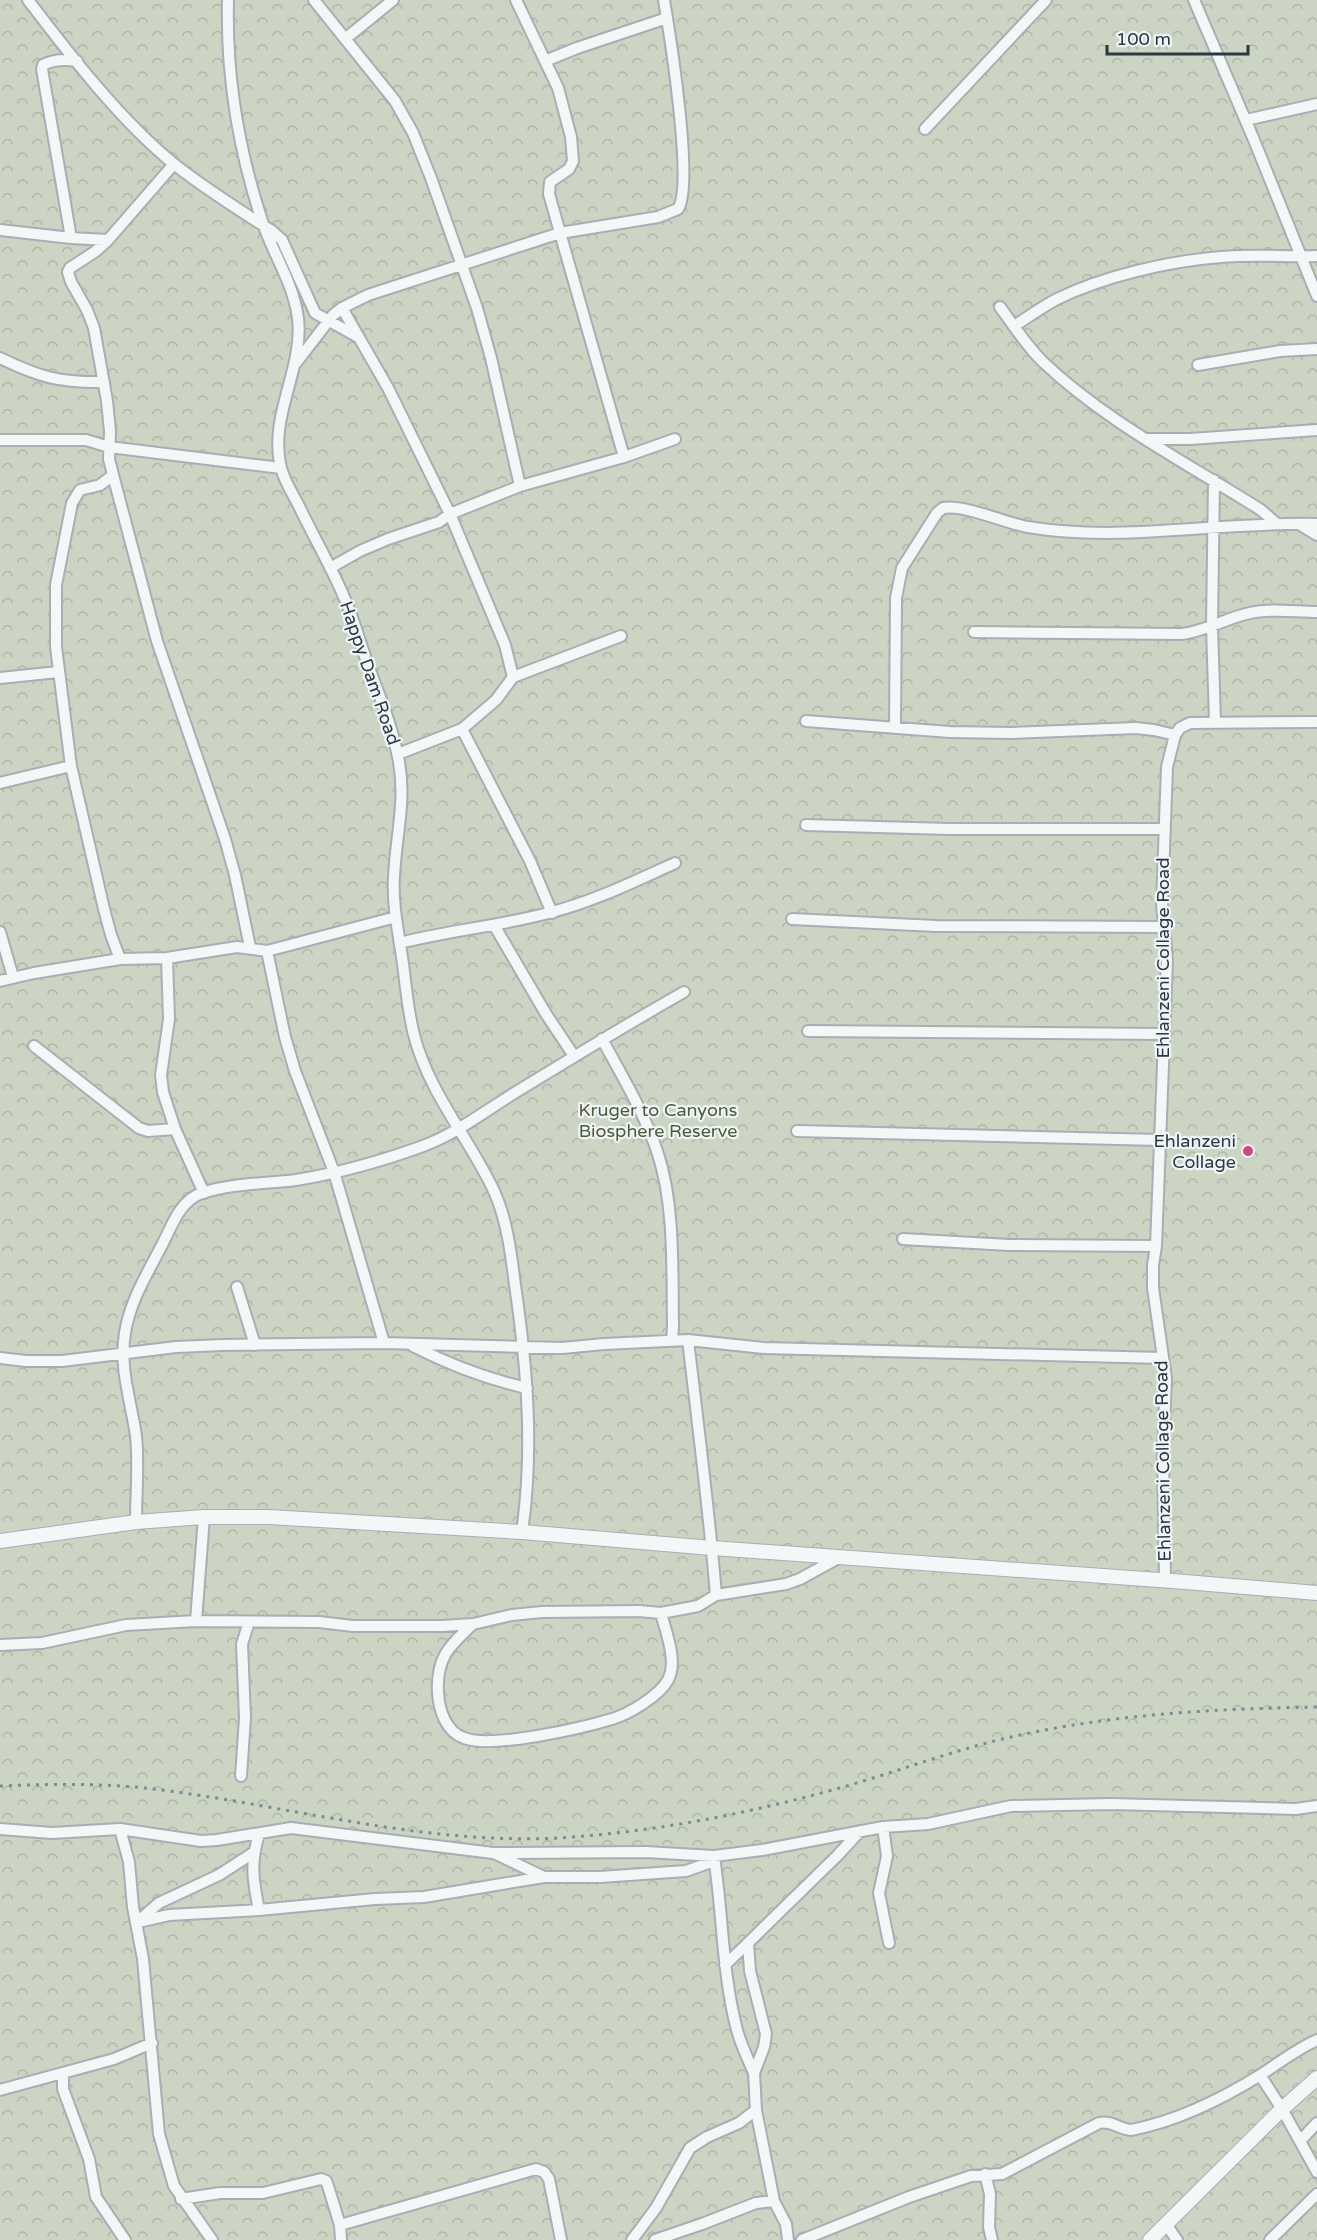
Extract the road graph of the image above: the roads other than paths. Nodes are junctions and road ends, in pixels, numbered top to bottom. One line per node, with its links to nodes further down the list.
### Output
1 (28, 0): 11 (street)
2 (228, 0): 17 (street, Happy Dam Road)
3 (314, 0): 10 (street)
4 (393, 0): 10 (street)
5 (516, 0): 12 (street)
6 (664, 0): 9 (street)
7 (1046, 0): 15 (street)
8 (1194, 0): 14 (street)
9 (667, 18): 12 (street); 19 (street)
10 (345, 39): 24 (street)
11 (77, 61): 16 (street); 20 (street)
12 (545, 61): 19 (street)
13 (1317, 104): 14 (street)
14 (1246, 120): 22 (street)
15 (926, 129)
16 (174, 164): 17 (street); 21 (street)
17 (263, 225): 28 (street); 34 (street, Happy Dam Road)
18 (0, 230): 20 (street)
19 (560, 233): 24 (street); 41 (street)
20 (71, 238): 21 (street)
21 (108, 240): 35 (street)
22 (1301, 256): 23 (street); 25 (street); 29 (street)
23 (1317, 256)
24 (461, 265): 27 (street); 45 (street)
25 (1317, 296)
26 (1000, 307): 29 (street)
27 (342, 308): 28 (street); 30 (street)
28 (328, 321): 30 (street); 34 (street)
29 (1014, 326): 38 (street)
30 (358, 337): 46 (street)
31 (1317, 349): 33 (street)
32 (0, 358): 35 (street)
33 (1198, 365)
34 (294, 366): 42 (street, Happy Dam Road)
35 (104, 382): 40 (street)
36 (1317, 430): 38 (street)
37 (675, 439): 41 (street)
38 (1143, 439): 44 (street)
39 (0, 440): 40 (street)
40 (109, 447): 42 (street); 43 (street)
41 (624, 457): 45 (street)
42 (281, 468): 52 (street, Happy Dam Road)
43 (113, 475): 57 (street); 79 (street)
44 (1214, 480): 47 (street); 50 (street)
45 (520, 486): 46 (street)
46 (450, 514): 52 (street); 58 (street)
47 (1276, 523): 48 (street); 50 (street)
48 (1298, 524): 49 (street); 51 (street)
49 (1317, 524)
50 (1214, 527): 54 (street); 63 (street)
51 (1317, 535)
52 (330, 568): 66 (street, Happy Dam Road)
53 (1317, 612): 54 (street)
54 (1212, 626): 55 (street); 61 (street)
55 (974, 632)
56 (621, 636): 58 (street)
57 (58, 672): 59 (street); 67 (street)
58 (513, 677): 64 (street)
59 (0, 678)
60 (806, 721): 63 (street)
61 (1215, 722): 62 (street); 65 (street)
62 (1317, 722)
63 (895, 727): 65 (street)
64 (462, 729): 66 (street); 72 (street)
65 (1175, 735): 70 (street, Ehlanzeni Collage Road)
66 (398, 754): 73 (street, Happy Dam Road)
67 (72, 766): 68 (street); 82 (street)
68 (0, 783)
69 (806, 825): 70 (street)
70 (1165, 829): 76 (street, Ehlanzeni Collage Road)
71 (675, 863): 72 (street)
72 (552, 913): 75 (street)
73 (396, 917): 78 (street, Happy Dam Road); 80 (street)
74 (792, 919): 76 (street)
75 (494, 925): 78 (street); 90 (street)
76 (1163, 927): 87 (street, Ehlanzeni Collage Road)
77 (0, 932): 83 (street)
78 (400, 943): 92 (street, Happy Dam Road)
79 (250, 947): 80 (street); 81 (street)
80 (267, 951): 95 (street)
81 (167, 958): 82 (street); 91 (street)
82 (120, 959): 83 (street)
83 (13, 977): 84 (street)
84 (0, 981)
85 (684, 992): 88 (street)
86 (808, 1031): 87 (street)
87 (1165, 1034): 94 (street, Ehlanzeni Collage Road)
88 (602, 1039): 90 (street); 100 (street)
89 (34, 1046): 91 (street)
90 (574, 1056): 92 (street)
91 (175, 1129): 96 (street)
92 (458, 1129): 95 (street); 105 (street, Happy Dam Road)
93 (797, 1131): 94 (street)
94 (1159, 1140): 98 (street, Ehlanzeni Collage Road)
95 (334, 1173): 96 (street); 102 (street)
96 (204, 1193): 106 (street)
97 (903, 1239): 98 (street)
98 (1156, 1246): 108 (street, Ehlanzeni Collage Road)
99 (237, 1287): 104 (street)
100 (672, 1340): 101 (street); 105 (street)
101 (688, 1340): 108 (street); 114 (street)
102 (384, 1343): 103 (street); 104 (street)
103 (408, 1344): 105 (street); 109 (street)
104 (255, 1346): 106 (street)
105 (524, 1347): 109 (street, Happy Dam Road)
106 (123, 1353): 107 (street); 111 (street)
107 (0, 1358)
108 (1162, 1358): 116 (street, Ehlanzeni Collage Road)
109 (527, 1388): 112 (street, Happy Dam Road)
110 (204, 1517): 111 (street); 112 (street); 120 (street)
111 (136, 1522): 113 (street)
112 (522, 1532): 114 (street)
113 (0, 1541)
114 (712, 1548): 115 (street); 118 (street)
115 (842, 1556): 116 (street); 118 (street)
116 (1165, 1580): 117 (street)
117 (1317, 1593)
118 (716, 1595): 119 (street)
119 (661, 1614): 122 (street); 122 (street)
120 (196, 1621): 121 (street); 123 (street)
121 (249, 1622): 122 (street); 124 (street)
122 (473, 1624)
123 (0, 1645)
124 (242, 1776)
125 (1317, 1806): 126 (street)
126 (883, 1827): 129 (street); 138 (street)
127 (0, 1829): 128 (street)
128 (120, 1829): 130 (street); 136 (street)
129 (860, 1830): 133 (street); 137 (street)
130 (259, 1834): 131 (street); 132 (street)
131 (253, 1853): 135 (street); 136 (street)
132 (493, 1853): 133 (street); 134 (street)
133 (714, 1859): 134 (street); 139 (street)
134 (544, 1877): 135 (street)
135 (260, 1910): 136 (street)
136 (138, 1922): 141 (street)
137 (748, 1943): 139 (street); 143 (street)
138 (889, 1943)
139 (725, 1965): 143 (street)
140 (1317, 2040): 144 (street)
141 (152, 2043): 142 (street); 154 (street)
142 (63, 2073): 146 (street); 158 (street)
143 (754, 2073): 148 (street)
144 (1260, 2075): 147 (street); 152 (street)
145 (1317, 2078): 147 (street)
146 (0, 2091)
147 (1282, 2109): 150 (street); 156 (street)
148 (756, 2110): 155 (street); 162 (street)
149 (1317, 2123): 150 (street)
150 (1300, 2140): 151 (street)
151 (1317, 2172)
152 (985, 2175): 165 (street); 166 (street)
153 (1317, 2194): 169 (street)
154 (182, 2199): 157 (street); 159 (street)
155 (774, 2201): 163 (street); 164 (street)
156 (1166, 2224): 167 (street); 168 (street)
157 (340, 2225): 160 (street); 161 (street)
158 (124, 2240)
159 (212, 2240)
160 (341, 2240)
161 (561, 2240)
162 (632, 2240)
163 (655, 2240)
164 (788, 2240)
165 (802, 2240)
166 (992, 2240)
167 (1150, 2240)
168 (1177, 2240)
169 (1269, 2240)

